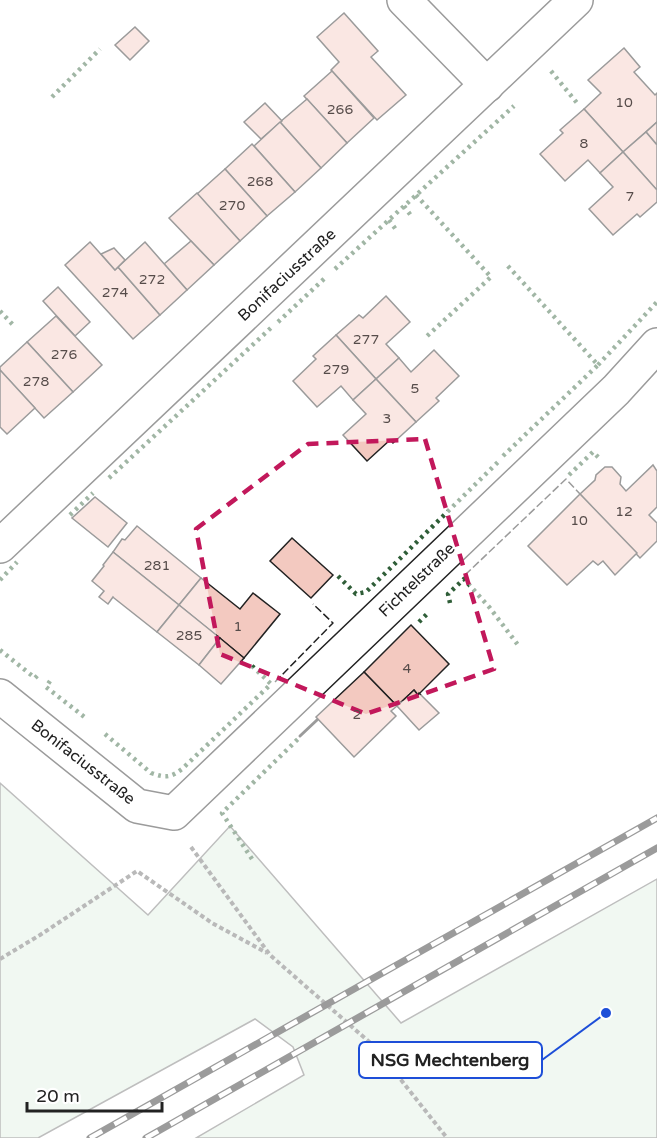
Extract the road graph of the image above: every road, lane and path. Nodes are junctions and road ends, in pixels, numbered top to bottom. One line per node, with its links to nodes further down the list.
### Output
1 (404, 0): 3 (street)
2 (576, 0): 3 (street, Bonifaciusstraße)
3 (487, 85): 7 (street, Bonifaciusstraße)
4 (657, 345): 6 (street, Fichtelstraße)
5 (657, 370): 6 (street)
6 (616, 390): 9 (street, Fichtelstraße)
7 (0, 546)
8 (0, 696): 9 (street, Bonifaciusstraße)
9 (174, 813): 10 (path)
10 (270, 954): 11 (path); 12 (path)
11 (0, 959)
12 (447, 1138)

